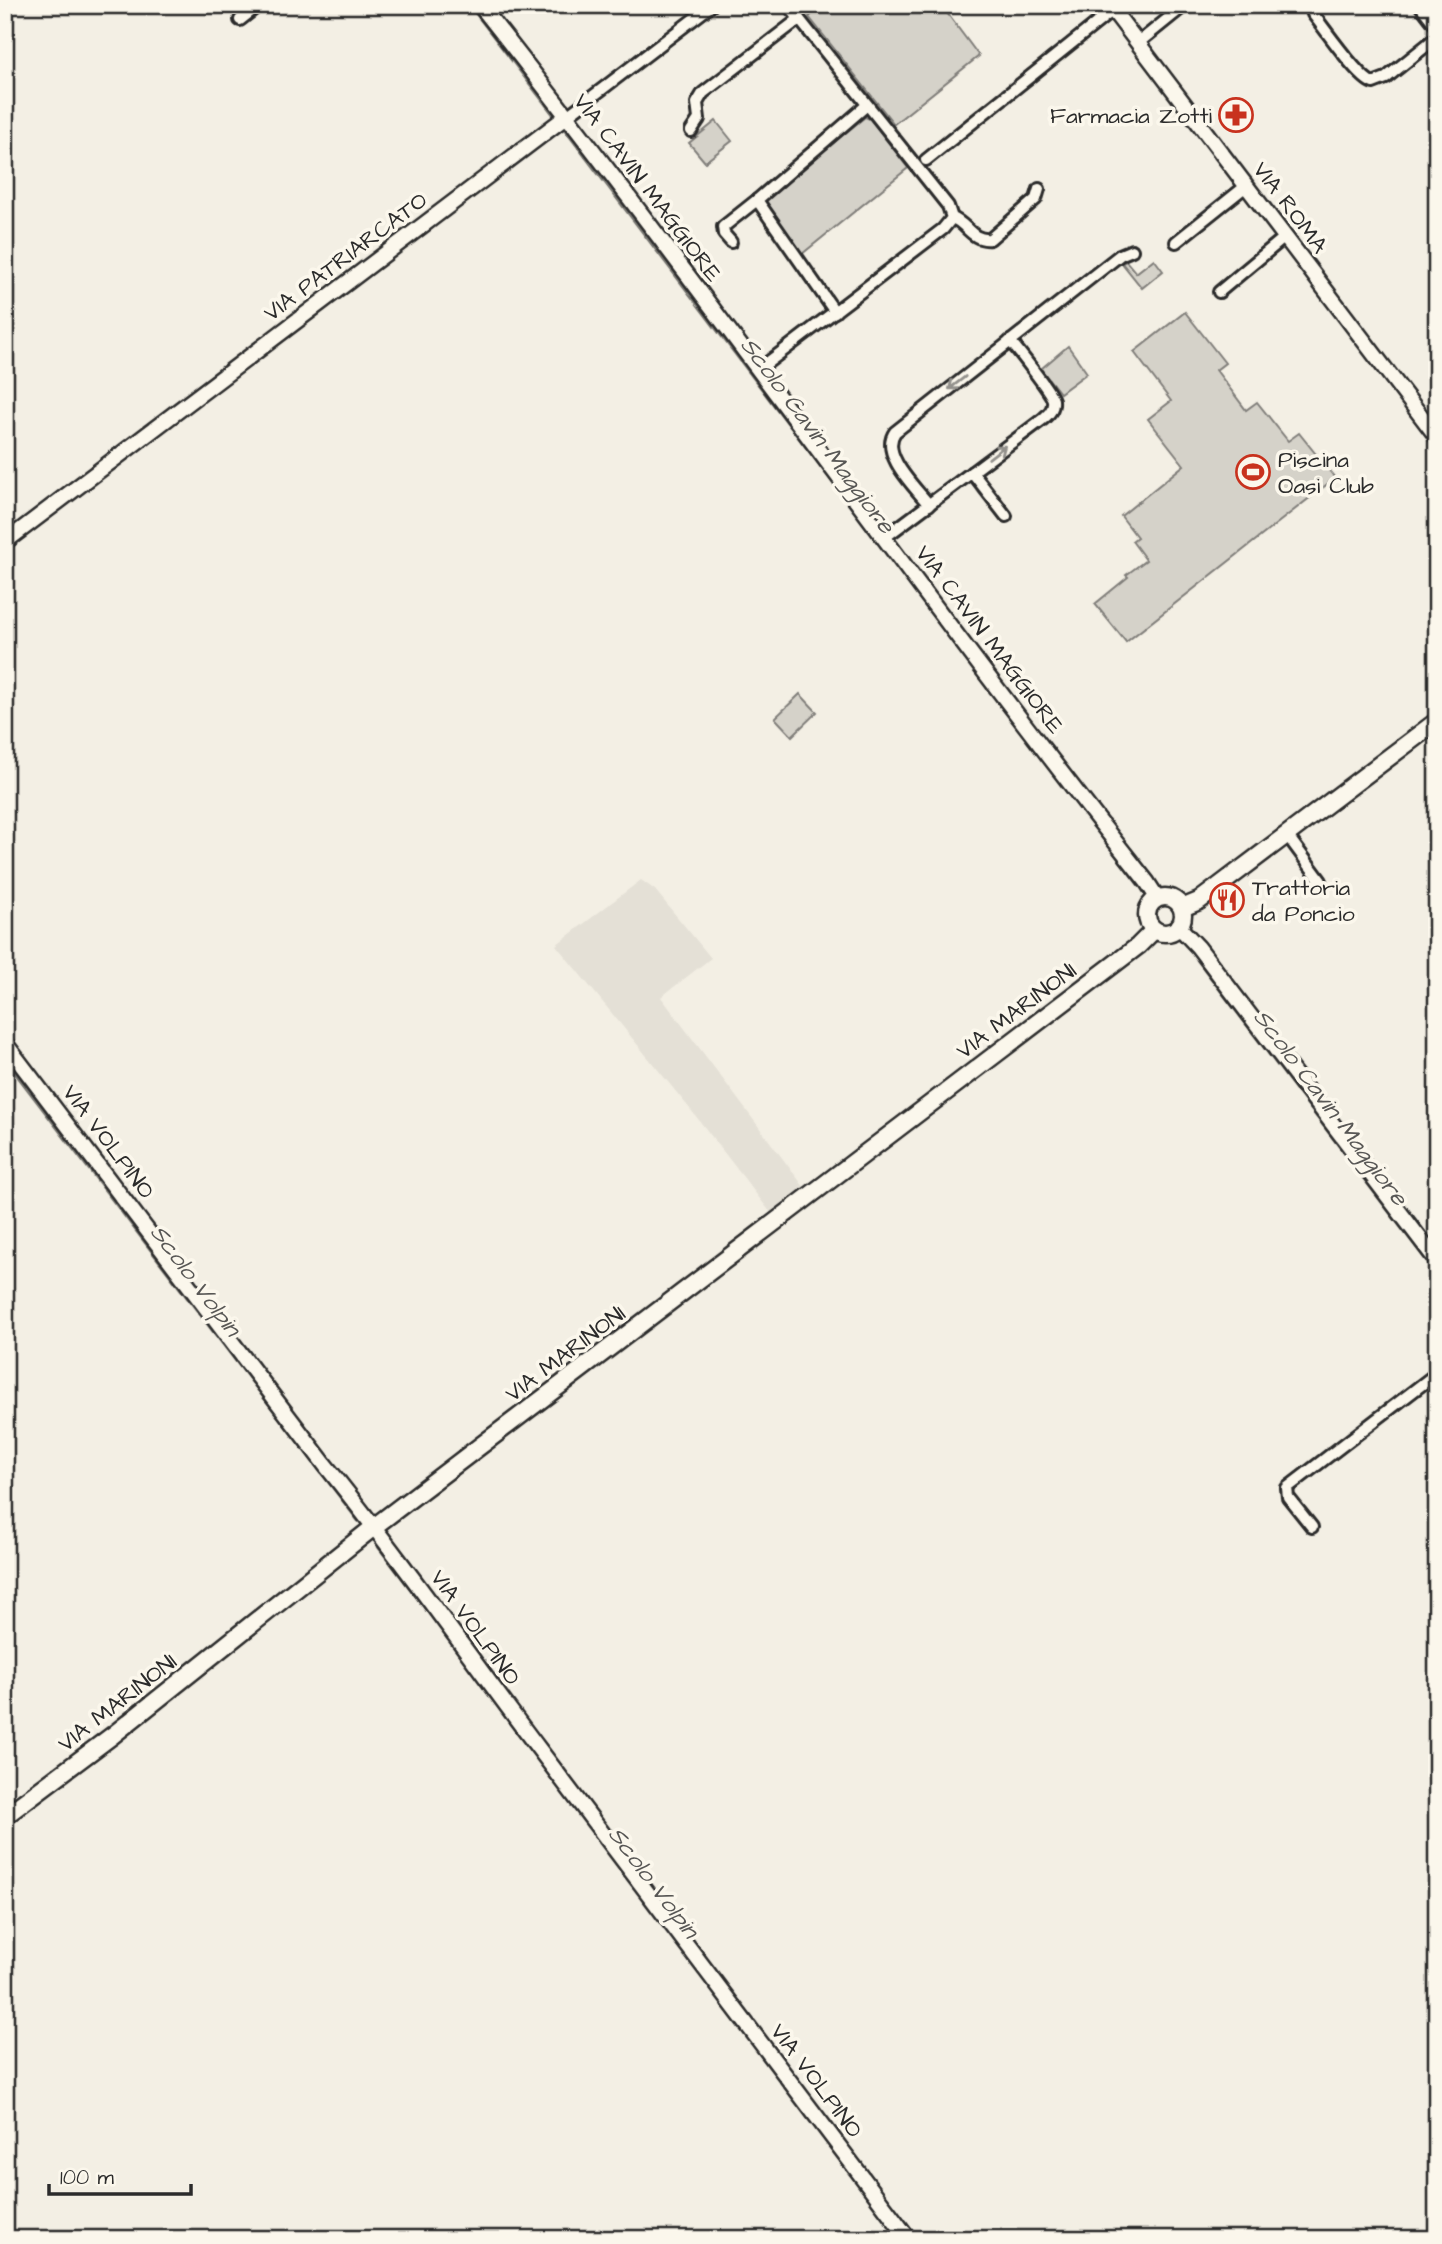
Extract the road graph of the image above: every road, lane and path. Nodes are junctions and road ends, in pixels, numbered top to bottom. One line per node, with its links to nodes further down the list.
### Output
1 (259, 5): 10 (street)
2 (480, 5): 15 (street, VIA CAVIN MAGGIORE)
3 (712, 5): 15 (street, VIA PATRIARCATO)
4 (788, 5): 9 (street)
5 (1185, 5): 13 (street)
6 (1311, 5): 12 (street)
7 (1421, 5): 11 (street)
8 (1111, 8): 13 (street, VIA ROMA); 17 (street)
9 (799, 19): 14 (street); 16 (street)
10 (240, 20)
11 (1437, 27)
12 (1437, 37)
13 (1138, 43): 18 (street, VIA ROMA)
14 (867, 105): 20 (street); 21 (street)
15 (561, 121): 29 (street, VIA CAVIN MAGGIORE); 35 (street, VIA PATRIARCATO)
16 (691, 131)
17 (926, 160)
18 (1246, 186): 22 (street, VIA ROMA); 24 (street)
19 (1039, 189): 21 (street)
20 (757, 200): 23 (street); 27 (street)
21 (952, 218): 27 (street)
22 (1285, 237): 26 (street); 30 (street, VIA ROMA)
23 (731, 242)
24 (1176, 242)
25 (1132, 250): 28 (street)
26 (1219, 292)
27 (835, 312): 29 (street)
28 (1010, 341): 31 (street, one-way to 28); 32 (street, one-way to 32)
29 (758, 370): 34 (street, VIA CAVIN MAGGIORE)
30 (1437, 436)
31 (972, 472): 32 (street); 33 (street)
32 (929, 505): 34 (street)
33 (1006, 516)
34 (884, 538): 39 (street, VIA CAVIN MAGGIORE)
35 (5, 542)
36 (1437, 722): 37 (main road)
37 (1287, 835): 38 (street); 40 (main road)
38 (1321, 881)
39 (1158, 899): 40 (main road); 42 (main road)
40 (1182, 908): 41 (main road)
41 (1179, 927): 42 (main road); 44 (street)
42 (1154, 930): 46 (main road, VIA MARINONI)
43 (5, 1043): 46 (street, VIA VOLPINO)
44 (1437, 1261)
45 (1437, 1373): 47 (street)
46 (374, 1526): 48 (main road, VIA MARINONI); 49 (street, VIA VOLPINO)
47 (1312, 1527)
48 (5, 1816)
49 (909, 2239)

